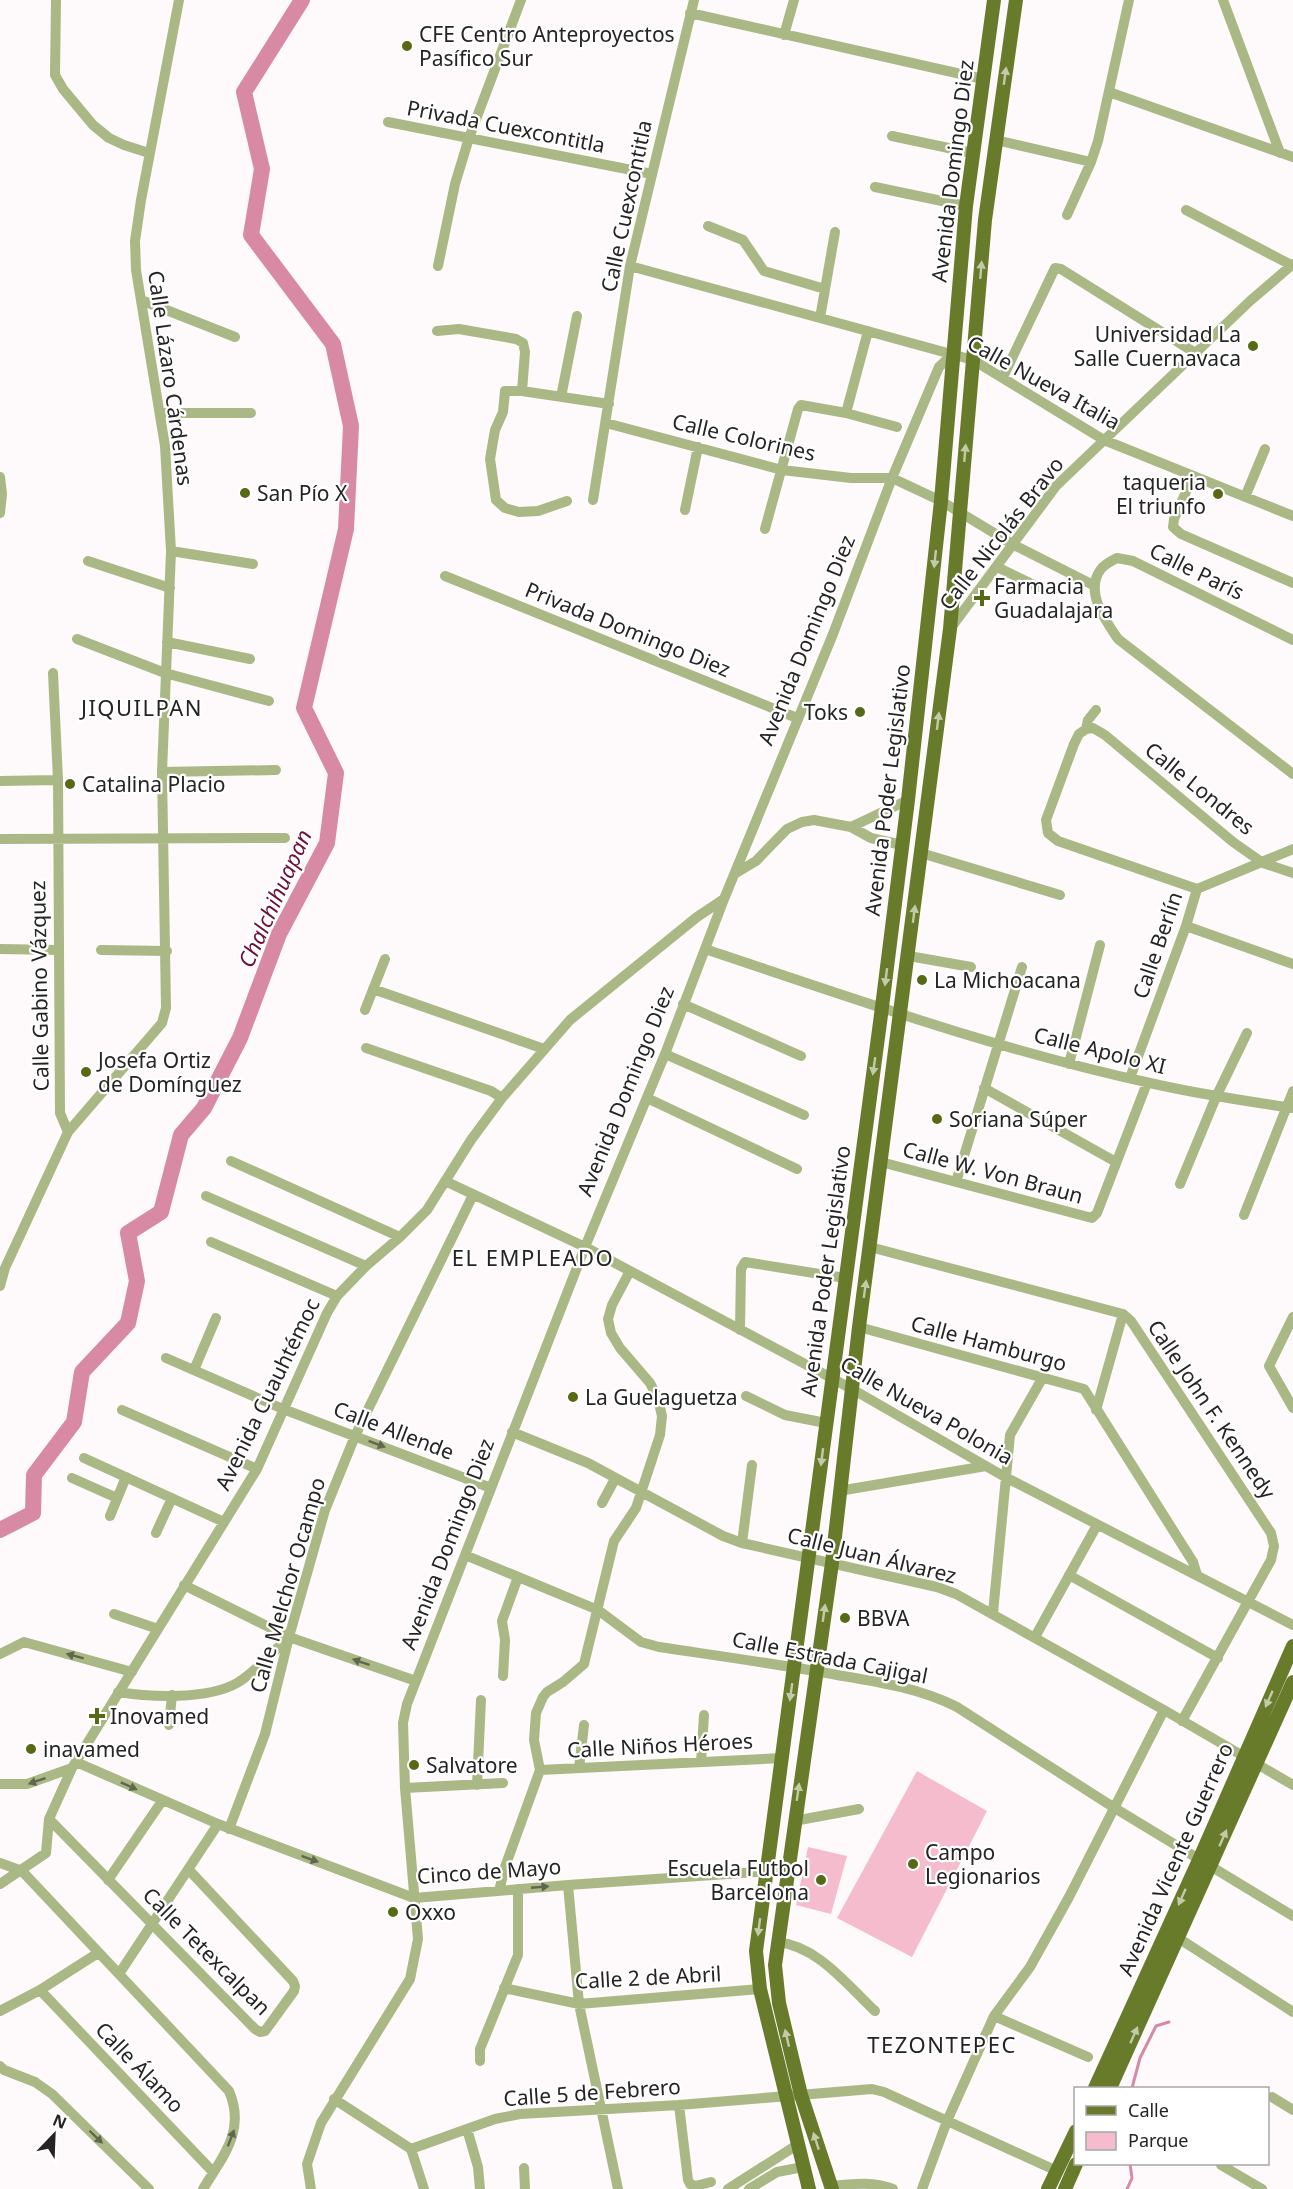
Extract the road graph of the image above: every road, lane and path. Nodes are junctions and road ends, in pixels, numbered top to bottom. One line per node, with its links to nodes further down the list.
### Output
1 (56, 0): 18 (street)
2 (178, 0): 18 (street, Calle Lázaro Cárdenas)
3 (521, 0): 16 (street)
4 (694, 0): 10 (street, Calle Cuexcontitla)
5 (794, 0): 11 (street)
6 (994, 0): 12 (main road, Avenida Domingo Diez)
7 (1016, 0): 17 (main road, Avenida Domingo Diez, one-way to 7)
8 (1129, 0): 13 (street)
9 (1223, 0): 20 (street)
10 (690, 14): 11 (street); 23 (street, Calle Cuexcontitla)
11 (784, 35): 12 (street)
12 (983, 79): 19 (main road, Avenida Domingo Diez)
13 (1109, 92): 20 (street); 22 (street)
14 (387, 122): 16 (street, Privada Cuexcontitla)
15 (892, 136): 19 (street)
16 (469, 138): 23 (street, Privada Cuexcontitla); 31 (street)
17 (996, 140): 22 (street); 42 (main road, Avenida Domingo Diez, one-way to 17)
18 (149, 153): 34 (street, Calle Lázaro Cárdenas)
19 (972, 153): 25 (main road, Avenida Domingo Diez)
20 (1280, 153): 21 (street)
21 (1293, 157)
22 (1091, 162): 27 (street)
23 (652, 174): 32 (street, Calle Cuexcontitla)
24 (875, 187): 25 (street)
25 (966, 206): 40 (main road, Avenida Domingo Diez)
26 (1186, 210): 30 (street)
27 (1067, 215)
28 (708, 226): 33 (street)
29 (836, 232): 33 (street)
30 (1292, 265): 41 (street, Calle Nicolás Bravo)
31 (438, 266)
32 (630, 267): 36 (street, Calle Nueva Italia); 46 (street, Calle Cuexcontitla)
33 (825, 289): 36 (street)
34 (141, 300): 39 (street); 47 (street, Calle Lázaro Cárdenas)
35 (576, 316): 45 (street)
36 (820, 318): 38 (street, Calle Nueva Italia)
37 (436, 331): 44 (street)
38 (868, 331): 40 (street, Calle Nueva Italia); 49 (street)
39 (235, 337)
40 (953, 354): 42 (street, Calle Nueva Italia); 58 (street, Avenida Domingo Diez); 62 (main road, Avenida Poder Legislativo)
41 (1197, 354): 43 (street); 52 (street, Calle Nicolás Bravo)
42 (973, 360): 43 (street, Calle Nueva Italia); 64 (main road, Avenida Poder Legislativo, one-way to 42)
43 (1003, 377): 52 (street, Calle Nueva Italia)
44 (522, 392): 45 (street); 60 (street)
45 (561, 397): 46 (street)
46 (609, 404): 50 (street, Calle Cuexcontitla)
47 (160, 413): 48 (street); 69 (street, Calle Lázaro Cárdenas)
48 (251, 413)
49 (846, 413): 51 (street); 55 (street)
50 (606, 423): 53 (street, Calle Colorines); 61 (street, Calle Cuexcontitla)
51 (897, 427)
52 (1104, 440): 56 (street, Calle Nueva Italia); 68 (street, Calle Nicolás Bravo)
53 (698, 447): 55 (street, Calle Colorines); 63 (street)
54 (1265, 449): 59 (street)
55 (782, 470): 58 (street, Calle Colorines); 67 (street)
56 (1193, 476): 59 (street, Calle Nueva Italia); 74 (street)
57 (0, 477): 65 (street)
58 (892, 478): 62 (street, Calle Colorines); 87 (street, Avenida Domingo Diez)
59 (1245, 497): 66 (street, Calle Nueva Italia)
60 (567, 501)
61 (593, 501)
62 (941, 501): 64 (street, Calle Colorines); 94 (main road, Avenida Poder Legislativo, one-way to 94)
63 (685, 510)
64 (959, 511): 68 (street, Calle Colorines); 78 (main road, Avenida Poder Legislativo)
65 (0, 513)
66 (1293, 516)
67 (765, 529)
68 (1014, 545): 72 (street, Calle Nicolás Bravo); 75 (street, Calle Colorines)
69 (171, 551): 71 (street); 76 (street, Calle Lázaro Cárdenas)
70 (88, 561): 76 (street)
71 (253, 564)
72 (997, 567): 77 (street); 78 (street, Calle Nicolás Bravo)
73 (445, 576): 87 (street, Privada Domingo Diez)
74 (1293, 583)
75 (1095, 586): 80 (street, Calle París); 91 (street)
76 (170, 588): 81 (street, Calle Lázaro Cárdenas)
77 (1038, 588)
78 (950, 629): 102 (main road, Avenida Poder Legislativo, one-way to 78)
79 (77, 639): 84 (street)
80 (1293, 640)
81 (167, 642): 82 (street); 84 (street, Calle Lázaro Cárdenas)
82 (250, 659)
83 (52, 673): 92 (street, Calle Gabino Vázquez)
84 (165, 673): 85 (street); 90 (street, Calle Lázaro Cárdenas)
85 (269, 701)
86 (1096, 710): 88 (street)
87 (797, 718): 104 (street, Avenida Domingo Diez)
88 (1086, 729): 103 (street, Calle Londres); 106 (street)
89 (276, 770): 90 (street)
90 (162, 772): 97 (street, Calle Lázaro Cárdenas)
91 (1293, 774)
92 (58, 780): 93 (street); 96 (street, Calle Gabino Vázquez)
93 (0, 781)
94 (908, 800): 95 (street); 100 (main road, Avenida Poder Legislativo)
95 (851, 827): 100 (street); 104 (street)
96 (57, 838): 97 (street); 99 (street); 113 (street, Calle Gabino Vázquez)
97 (164, 838): 98 (street); 115 (street, Calle Lázaro Cárdenas)
98 (285, 838)
99 (0, 839)
100 (902, 845): 123 (main road, Avenida Poder Legislativo, one-way to 123)
101 (1293, 849): 103 (street, Calle Berlín)
102 (921, 853): 107 (street); 116 (main road, Avenida Poder Legislativo, one-way to 102)
103 (1263, 862): 105 (street, Calle Londres); 106 (street, Calle Berlín)
104 (736, 873): 108 (street, Avenida Domingo Diez)
105 (1293, 873)
106 (1197, 889): 109 (street, Calle Berlín)
107 (1060, 894)
108 (724, 899): 112 (street, Avenida Domingo Diez); 129 (street, Avenida Cuauhtémoc)
109 (1186, 926): 118 (street); 133 (street, Calle Berlín)
110 (1100, 945): 132 (street)
111 (0, 949): 113 (street)
112 (705, 949): 122 (street, Avenida Domingo Diez); 123 (street, Calle Apolo XI)
113 (59, 950): 142 (street, Calle Gabino Vázquez)
114 (100, 950): 115 (street)
115 (167, 951): 142 (street, Calle Lázaro Cárdenas)
116 (909, 956): 119 (street); 125 (main road, Avenida Poder Legislativo)
117 (385, 959): 121 (street)
118 (1293, 964)
119 (971, 967)
120 (1022, 968): 127 (street)
121 (373, 989): 124 (street); 129 (street)
122 (683, 1004): 130 (street, Avenida Domingo Diez); 131 (street)
123 (882, 1008): 125 (street, Calle Apolo XI); 159 (main road, Avenida Poder Legislativo, one-way to 159)
124 (365, 1010)
125 (901, 1014): 127 (street, Calle Apolo XI); 144 (main road, Avenida Poder Legislativo)
126 (1247, 1033): 137 (street)
127 (998, 1043): 132 (street, Calle Apolo XI); 135 (street)
128 (366, 1048): 138 (street)
129 (544, 1049): 138 (street, Avenida Cuauhtémoc)
130 (665, 1054): 139 (street, Avenida Domingo Diez); 141 (street)
131 (801, 1056)
132 (1069, 1064): 133 (street, Calle Apolo XI)
133 (1130, 1078): 134 (street, Calle Apolo XI)
134 (1147, 1083): 137 (street, Calle Apolo XI); 145 (street, Calle W. Von Braun)
135 (984, 1088): 145 (street); 148 (street)
136 (1293, 1091): 140 (street)
137 (1216, 1097): 140 (street, Calle Apolo XI); 149 (street)
138 (502, 1098): 147 (street, Avenida Cuauhtémoc)
139 (646, 1098): 146 (street); 155 (street, Avenida Domingo Diez)
140 (1290, 1108): 152 (street)
141 (804, 1115)
142 (68, 1132): 160 (street, Calle Lázaro Cárdenas)
143 (231, 1161): 153 (street)
144 (880, 1162): 148 (street, Calle W. Von Braun); 156 (main road, Avenida Poder Legislativo)
145 (1116, 1162): 148 (street, Calle W. Von Braun)
146 (797, 1169)
147 (445, 1181): 150 (street, Calle Nueva Polonia); 153 (street, Avenida Cuauhtémoc)
148 (956, 1182)
149 (1180, 1184)
150 (473, 1195): 155 (street, Calle Nueva Polonia); 179 (street, Calle Melchor Ocampo)
151 (206, 1196): 157 (street)
152 (1244, 1215)
153 (400, 1237): 157 (street, Avenida Cuauhtémoc)
154 (212, 1242): 161 (street)
155 (585, 1247): 158 (street, Calle Nueva Polonia); 178 (street, Avenida Domingo Diez)
156 (870, 1247): 162 (street, Calle John F. Kennedy); 165 (main road, Avenida Poder Legislativo, one-way to 156)
157 (366, 1266): 161 (street, Avenida Cuauhtémoc)
158 (630, 1271): 166 (street, Calle Nueva Polonia); 190 (street)
159 (845, 1278): 166 (street); 170 (main road, Avenida Poder Legislativo)
160 (0, 1286)
161 (337, 1296): 174 (street, Avenida Cuauhtémoc)
162 (1123, 1314): 176 (street); 206 (street, Calle John F. Kennedy)
163 (1293, 1317): 173 (street)
164 (216, 1318): 168 (street)
165 (859, 1328): 169 (street, Calle Hamburgo); 171 (main road, Avenida Poder Legislativo)
166 (740, 1330): 170 (street, Calle Nueva Polonia)
167 (166, 1358): 168 (street, Calle Allende)
168 (194, 1370): 174 (street, Calle Allende)
169 (1042, 1377): 176 (street, Calle Hamburgo); 185 (street)
170 (832, 1378): 171 (street, Calle Nueva Polonia); 177 (main road, Avenida Poder Legislativo)
171 (852, 1389): 182 (street, Calle Nueva Polonia); 189 (main road, Avenida Poder Legislativo)
172 (746, 1396): 177 (street)
173 (1293, 1408)
174 (283, 1409): 179 (street, Calle Allende); 183 (street, Avenida Cuauhtémoc)
175 (122, 1410): 183 (street)
176 (1096, 1410): 203 (street, Calle Hamburgo)
177 (826, 1424): 200 (main road, Avenida Poder Legislativo, one-way to 200)
178 (512, 1432): 187 (street, Calle Juan Álvarez); 188 (street, Avenida Domingo Diez)
179 (355, 1436): 188 (street, Calle Allende, one-way to 188); 212 (street, Calle Melchor Ocampo)
180 (84, 1458): 184 (street)
181 (752, 1465): 198 (street)
182 (986, 1466): 185 (street, Calle Nueva Polonia); 189 (street)
183 (257, 1469): 195 (street, Avenida Cuauhtémoc)
184 (126, 1477): 191 (street); 192 (street)
185 (1005, 1477): 196 (street, Calle Nueva Polonia); 208 (street)
186 (72, 1478): 191 (street)
187 (615, 1479): 190 (street, Calle Juan Álvarez); 193 (street)
188 (491, 1488): 199 (street, Avenida Domingo Diez)
189 (839, 1491): 201 (main road, Avenida Poder Legislativo)
190 (642, 1493): 198 (street, Calle Juan Álvarez); 207 (street)
191 (117, 1498): 194 (street)
192 (172, 1498): 195 (street); 197 (street)
193 (602, 1503)
194 (110, 1516)
195 (224, 1522): 205 (street, Avenida Cuauhtémoc)
196 (1097, 1525): 202 (street); 203 (street, Calle Nueva Polonia)
197 (156, 1533)
198 (742, 1542): 200 (street, Calle Juan Álvarez)
199 (465, 1555): 204 (street, Calle Estrada Cajigal); 221 (street, Avenida Domingo Diez)
200 (810, 1558): 201 (street, Calle Juan Álvarez); 217 (main road, Avenida Poder Legislativo)
201 (832, 1563): 208 (street, Calle Juan Álvarez); 218 (main road, Avenida Poder Legislativo, one-way to 201)
202 (1069, 1575): 213 (street); 216 (street)
203 (1197, 1575): 206 (street, Calle Nueva Polonia)
204 (518, 1577): 207 (street, Calle Estrada Cajigal); 220 (street)
205 (184, 1585): 211 (street, Avenida Cuauhtémoc); 212 (street)
206 (1248, 1601): 210 (street, Calle Nueva Polonia); 216 (street, Calle John F. Kennedy)
207 (598, 1610): 217 (street, Calle Estrada Cajigal); 237 (street)
208 (993, 1613): 213 (street, Calle Juan Álvarez)
209 (114, 1614): 211 (street)
210 (1293, 1625)
211 (158, 1629): 219 (street, Avenida Cuauhtémoc)
212 (289, 1637): 221 (street, one-way to 212); 224 (street); 249 (street, Calle Melchor Ocampo)
213 (1035, 1637): 226 (street, Calle Juan Álvarez)
214 (1293, 1646): 231 (main road, Avenida Vicente Guerrero, one-way to 231)
215 (0, 1654): 219 (street, one-way to 215)
216 (1218, 1658): 228 (street, Calle John F. Kennedy)
217 (795, 1667): 218 (street, Calle Estrada Cajigal); 232 (main road, Avenida Poder Legislativo, one-way to 232)
218 (816, 1671): 244 (street, Calle Estrada Cajigal); 247 (main road, Avenida Poder Legislativo, one-way to 218)
219 (132, 1672): 223 (street, Avenida Cuauhtémoc)
220 (504, 1676)
221 (416, 1681): 242 (street, Avenida Domingo Diez)
222 (1293, 1682): 234 (main road, Avenida Vicente Guerrero)
223 (118, 1692): 224 (street); 235 (street, Avenida Cuauhtémoc)
224 (172, 1695): 229 (street)
225 (481, 1700): 240 (street)
226 (1164, 1710): 228 (street, Calle Juan Álvarez); 244 (street)
227 (704, 1715): 233 (street)
228 (1182, 1721): 231 (street, Calle Juan Álvarez)
229 (169, 1725)
230 (584, 1725): 236 (street)
231 (1244, 1756): 234 (street, Calle Juan Álvarez); 250 (main road, Avenida Vicente Guerrero)
232 (782, 1758): 233 (street, Calle Niños Héroes); 255 (main road, Avenida Poder Legislativo)
233 (701, 1762): 236 (street, Calle Niños Héroes)
234 (1256, 1764): 241 (street, Calle Juan Álvarez); 250 (main road, Avenida Vicente Guerrero, one-way to 234)
235 (74, 1765): 239 (street, one-way to 239); 243 (street, Cinco de Mayo, one-way to 243); 246 (street, Avenida Cuauhtémoc)
236 (579, 1768): 237 (street, Calle Niños Héroes)
237 (540, 1770): 260 (street)
238 (503, 1783): 240 (street)
239 (0, 1784)
240 (477, 1785): 242 (street)
241 (1293, 1785)
242 (405, 1788): 261 (street, Avenida Domingo Diez)
243 (162, 1801): 248 (street, Cinco de Mayo); 256 (street)
244 (1113, 1807): 250 (street, Calle Estrada Cajigal); 275 (street)
245 (859, 1809): 247 (street)
246 (49, 1819): 252 (street, Avenida Cuauhtémoc); 256 (street, Calle Tetexcalpan)
247 (794, 1821): 254 (main road, Avenida Poder Legislativo)
248 (218, 1824): 249 (street, Cinco de Mayo); 253 (street)
249 (229, 1829): 261 (street, Cinco de Mayo, one-way to 261)
250 (1206, 1861): 262 (street, Calle Estrada Cajigal); 264 (main road, Avenida Vicente Guerrero)
251 (0, 1863): 252 (street)
252 (22, 1870): 257 (street, Avenida Cuauhtémoc); 266 (street)
253 (189, 1870): 263 (street); 263 (street, Calle Tetexcalpan)
254 (787, 1870): 255 (street, Cinco de Mayo); 265 (main road, Avenida Poder Legislativo)
255 (766, 1873): 258 (street, Cinco de Mayo); 269 (main road, Avenida Poder Legislativo, one-way to 269)
256 (108, 1880): 263 (street, Calle Tetexcalpan)
257 (0, 1884)
258 (568, 1885): 259 (street, Cinco de Mayo, one-way to 258); 271 (street)
259 (518, 1889): 260 (street, Cinco de Mayo); 268 (street)
260 (500, 1891): 261 (street, Cinco de Mayo)
261 (414, 1898): 284 (street, Avenida Domingo Diez)
262 (1293, 1916)
263 (150, 1925): 267 (street)
264 (1172, 1935): 274 (street); 279 (main road, Avenida Vicente Guerrero); 280 (main road, Avenida Vicente Guerrero, one-way to 264)
265 (777, 1942): 273 (street); 281 (main road, Avenida Poder Legislativo, one-way to 265)
266 (98, 1953): 267 (street); 270 (street)
267 (119, 1974): 298 (street, one-way to 267)
268 (504, 1988): 271 (street, Calle 2 de Abril); 277 (street)
269 (760, 1989): 271 (street, Calle 2 de Abril); 282 (main road, Avenida Poder Legislativo)
270 (40, 1990): 272 (street); 298 (street, Calle Álamo)
271 (579, 2004): 286 (street)
272 (0, 2011)
273 (875, 2011)
274 (1293, 2012)
275 (994, 2016): 276 (street); 288 (street)
276 (1088, 2057)
277 (480, 2061)
278 (0, 2066): 301 (street, one-way to 301)
279 (1096, 2087)
280 (1110, 2087)
281 (801, 2095): 282 (street, Calle 5 de Febrero); 288 (street, Calle 5 de Febrero); 300 (main road, Avenida Poder Legislativo, one-way to 281)
282 (786, 2097): 285 (street, Calle 5 de Febrero); 291 (main road, Avenida Poder Legislativo)
283 (1272, 2097): 287 (street)
284 (334, 2099): 292 (street); 303 (street, Avenida Domingo Diez)
285 (679, 2105): 286 (street, Calle 5 de Febrero); 299 (street)
286 (600, 2110): 289 (street, Calle 5 de Febrero); 307 (street)
287 (1293, 2110)
288 (947, 2121): 297 (street, Calle 5 de Febrero); 312 (street)
289 (467, 2129): 292 (street, Calle 5 de Febrero); 305 (street)
290 (1074, 2134): 297 (main road)
291 (797, 2145): 295 (main road, Avenida Poder Legislativo); 308 (street)
292 (411, 2149): 304 (street)
293 (1075, 2165): 314 (main road)
294 (1223, 2165): 315 (street)
295 (803, 2167): 309 (street); 310 (main road, Avenida Poder Legislativo)
296 (524, 2168): 306 (street)
297 (1057, 2171): 313 (main road)
298 (213, 2172): 302 (street)
299 (711, 2182)
300 (831, 2187): 311 (street)
301 (149, 2189)
302 (203, 2189)
303 (311, 2189)
304 (424, 2189)
305 (480, 2189)
306 (525, 2189)
307 (618, 2189)
308 (728, 2189)
309 (749, 2189)
310 (809, 2189)
311 (893, 2189)
312 (922, 2189)
313 (1048, 2189)
314 (1065, 2189)
315 (1262, 2189)

